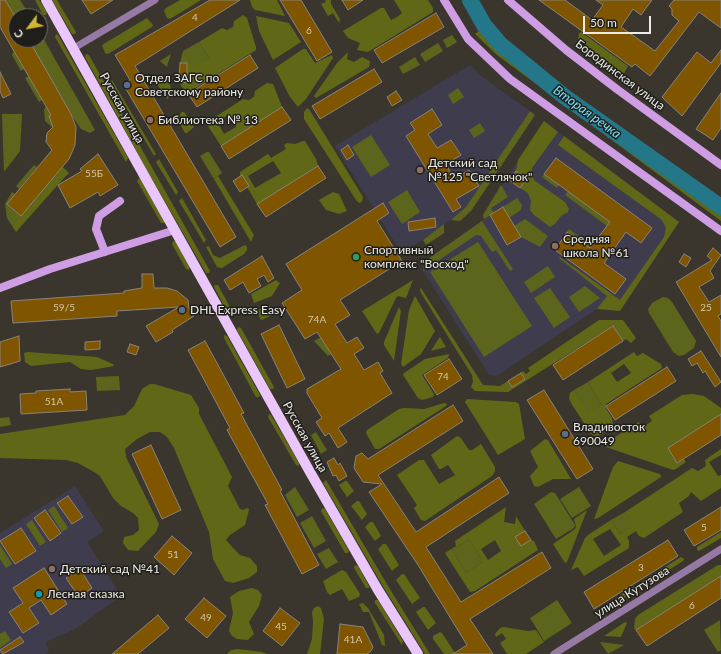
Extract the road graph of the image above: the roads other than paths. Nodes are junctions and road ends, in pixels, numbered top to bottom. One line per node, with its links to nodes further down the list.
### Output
1 (46, 0): 5 (main road, Русская улица)
2 (155, 0): 5 (street)
3 (444, 0): 9 (main road)
4 (508, 0): 6 (main road, Бородинская улица)
5 (74, 48): 8 (main road, Русская улица)
6 (721, 165)
7 (120, 201): 10 (main road)
8 (175, 230): 10 (main road); 13 (main road, Русская улица)
9 (721, 231)
10 (105, 252): 11 (main road)
11 (0, 288)
12 (721, 549): 14 (street, улица Кутузова)
13 (418, 654)
14 (554, 654)

